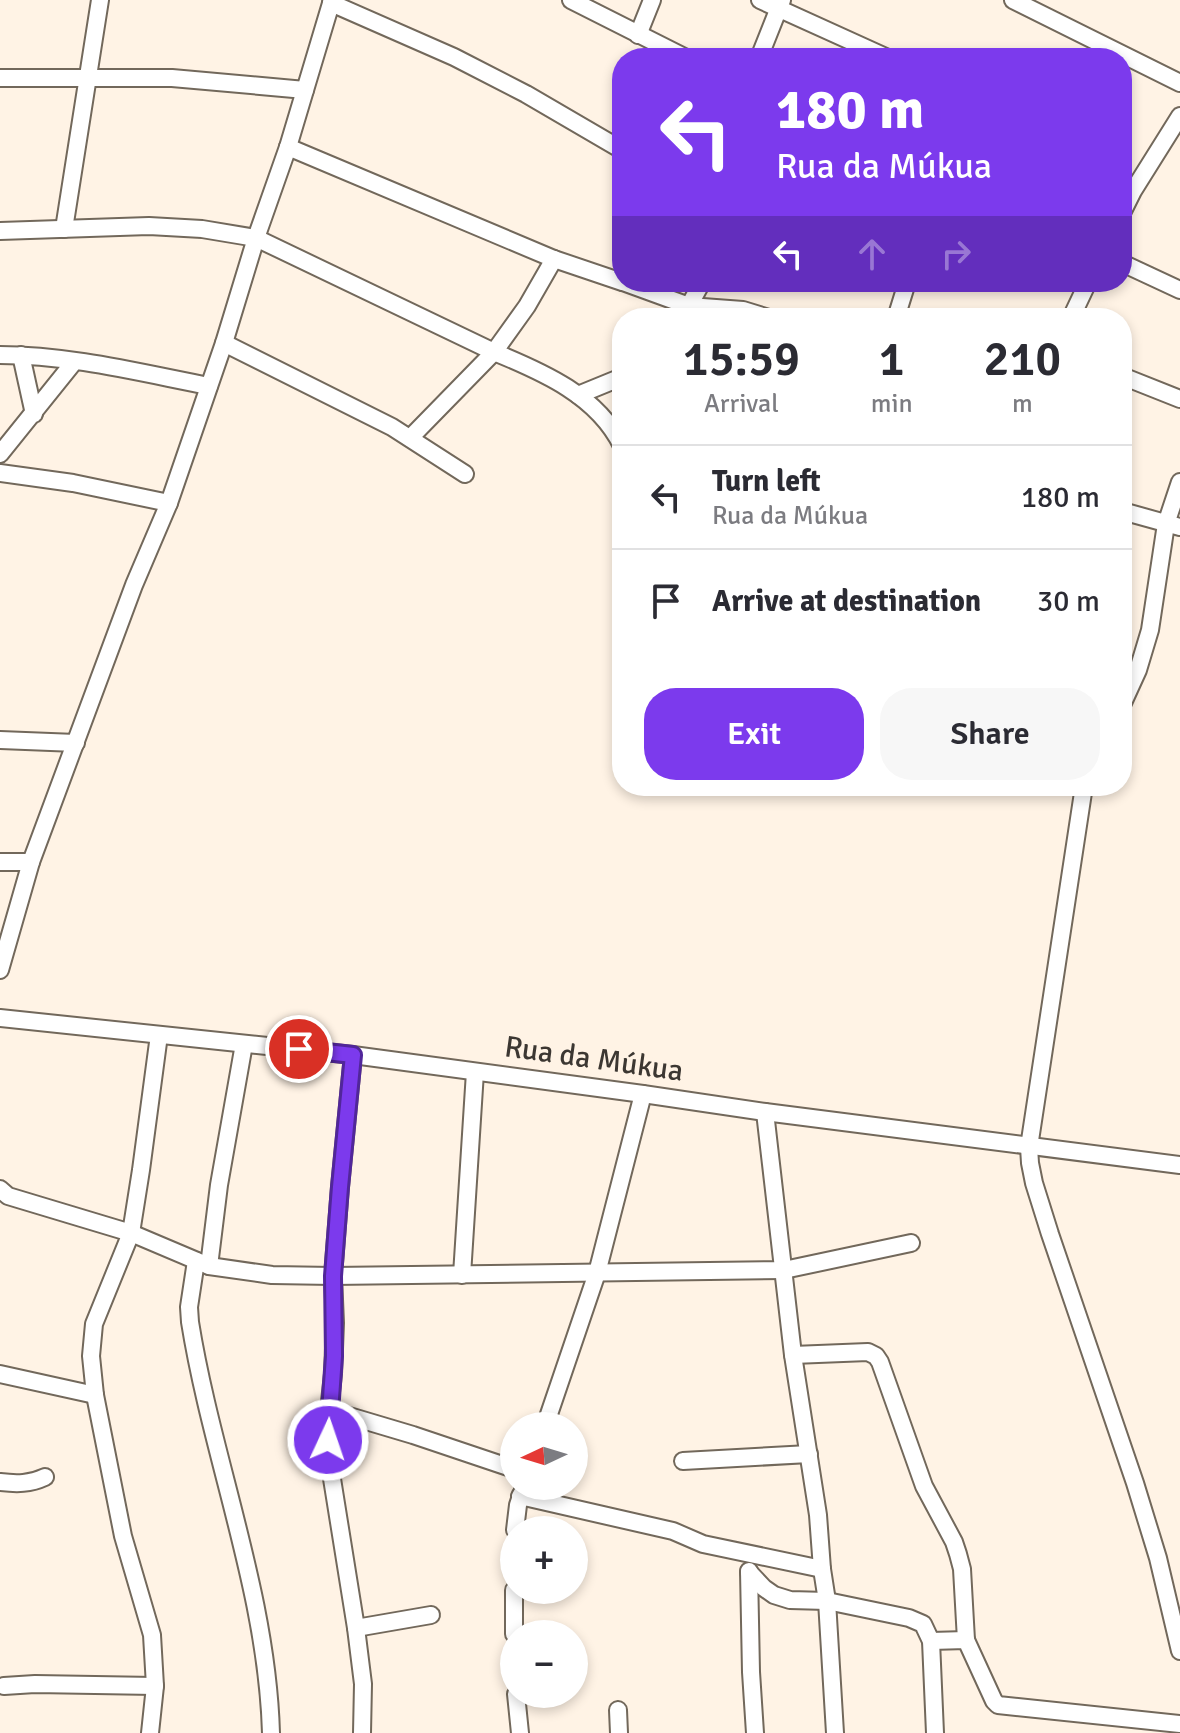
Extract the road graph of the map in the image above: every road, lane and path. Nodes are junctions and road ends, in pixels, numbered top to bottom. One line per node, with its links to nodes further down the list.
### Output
1 (100, 0): 14 (street)
2 (571, 0): 8 (street)
3 (652, 0): 8 (street)
4 (760, 0): 7 (street)
5 (1013, 0): 12 (street)
6 (331, 2): 17 (street); 19 (street)
7 (780, 4): 10 (street); 11 (street)
8 (638, 35): 9 (street)
9 (665, 48)
10 (763, 48)
11 (868, 48)
12 (1110, 48)
13 (1132, 59): 16 (street)
14 (88, 77): 15 (street); 17 (street); 22 (street)
15 (0, 78)
16 (1180, 83)
17 (305, 90): 20 (street)
18 (1179, 119): 21 (street)
19 (612, 144)
20 (288, 147): 24 (street); 25 (street)
21 (1132, 180)
22 (64, 229): 23 (street); 24 (street)
23 (0, 231)
24 (256, 238): 33 (street); 34 (street)
25 (554, 259): 27 (street); 34 (street)
26 (1132, 268): 28 (street)
27 (612, 279)
28 (1180, 290)
29 (650, 292): 31 (street)
30 (697, 292): 31 (street)
31 (689, 306): 32 (street)
32 (716, 308)
33 (224, 343): 40 (street); 45 (street)
34 (494, 352): 41 (street); 45 (street)
35 (0, 355): 36 (street)
36 (21, 355): 37 (street); 43 (street)
37 (74, 362): 40 (street); 43 (street)
38 (1132, 380): 42 (street)
39 (612, 381): 41 (street)
40 (209, 386): 50 (street)
41 (578, 395): 44 (street)
42 (1180, 399)
43 (34, 414): 46 (street)
44 (612, 429)
45 (410, 438): 48 (street)
46 (0, 454)
47 (0, 473): 50 (street)
48 (465, 474)
49 (1180, 482): 52 (street)
50 (169, 503): 55 (street)
51 (1132, 514): 52 (street)
52 (1173, 526): 53 (street)
53 (1132, 683)
54 (0, 740): 55 (street)
55 (76, 743): 58 (street)
56 (1082, 796): 67 (street)
57 (0, 862): 58 (street)
58 (31, 862): 59 (street)
59 (0, 970)
60 (0, 1018): 61 (street, Rua da Múkua)
61 (159, 1035): 62 (street, Rua da Múkua); 70 (street)
62 (244, 1044): 63 (street, Rua da Múkua); 72 (street)
63 (353, 1055): 64 (street, Rua da Múkua); 76 (street)
64 (475, 1072): 65 (street, Rua da Múkua); 75 (street)
65 (643, 1094): 66 (street, Rua da Múkua); 74 (street)
66 (765, 1112): 67 (street, Rua da Múkua); 73 (street)
67 (1029, 1147): 68 (street, Rua da Múkua); 96 (street)
68 (1180, 1165)
69 (3, 1194): 70 (street)
70 (131, 1233): 72 (street); 79 (street)
71 (911, 1243): 73 (street)
72 (202, 1264): 76 (street); 103 (street)
73 (784, 1270): 74 (street); 77 (street)
74 (597, 1273): 75 (street); 81 (street)
75 (462, 1275): 76 (street)
76 (333, 1276): 80 (street)
77 (793, 1355): 82 (street); 94 (street)
78 (0, 1374): 79 (street)
79 (95, 1395): 98 (street)
80 (329, 1410): 84 (street); 93 (street)
81 (550, 1412)
82 (809, 1454): 83 (street); 89 (street)
83 (683, 1461)
84 (500, 1464)
85 (45, 1477): 86 (street)
86 (0, 1482)
87 (556, 1500): 88 (street)
88 (747, 1554): 89 (street); 90 (street)
89 (822, 1569): 91 (street)
90 (749, 1572): 91 (street); 107 (street)
91 (827, 1601): 95 (street); 108 (street)
92 (431, 1615): 93 (street)
93 (356, 1628): 104 (street)
94 (966, 1640): 95 (street); 101 (street)
95 (931, 1641): 109 (street)
96 (1180, 1651)
97 (4, 1686): 98 (street)
98 (155, 1686): 102 (street)
99 (517, 1708): 105 (street)
100 (618, 1710): 106 (street)
101 (1180, 1724)
102 (150, 1733)
103 (271, 1733)
104 (362, 1733)
105 (520, 1733)
106 (619, 1733)
107 (755, 1733)
108 (835, 1733)
109 (935, 1733)

